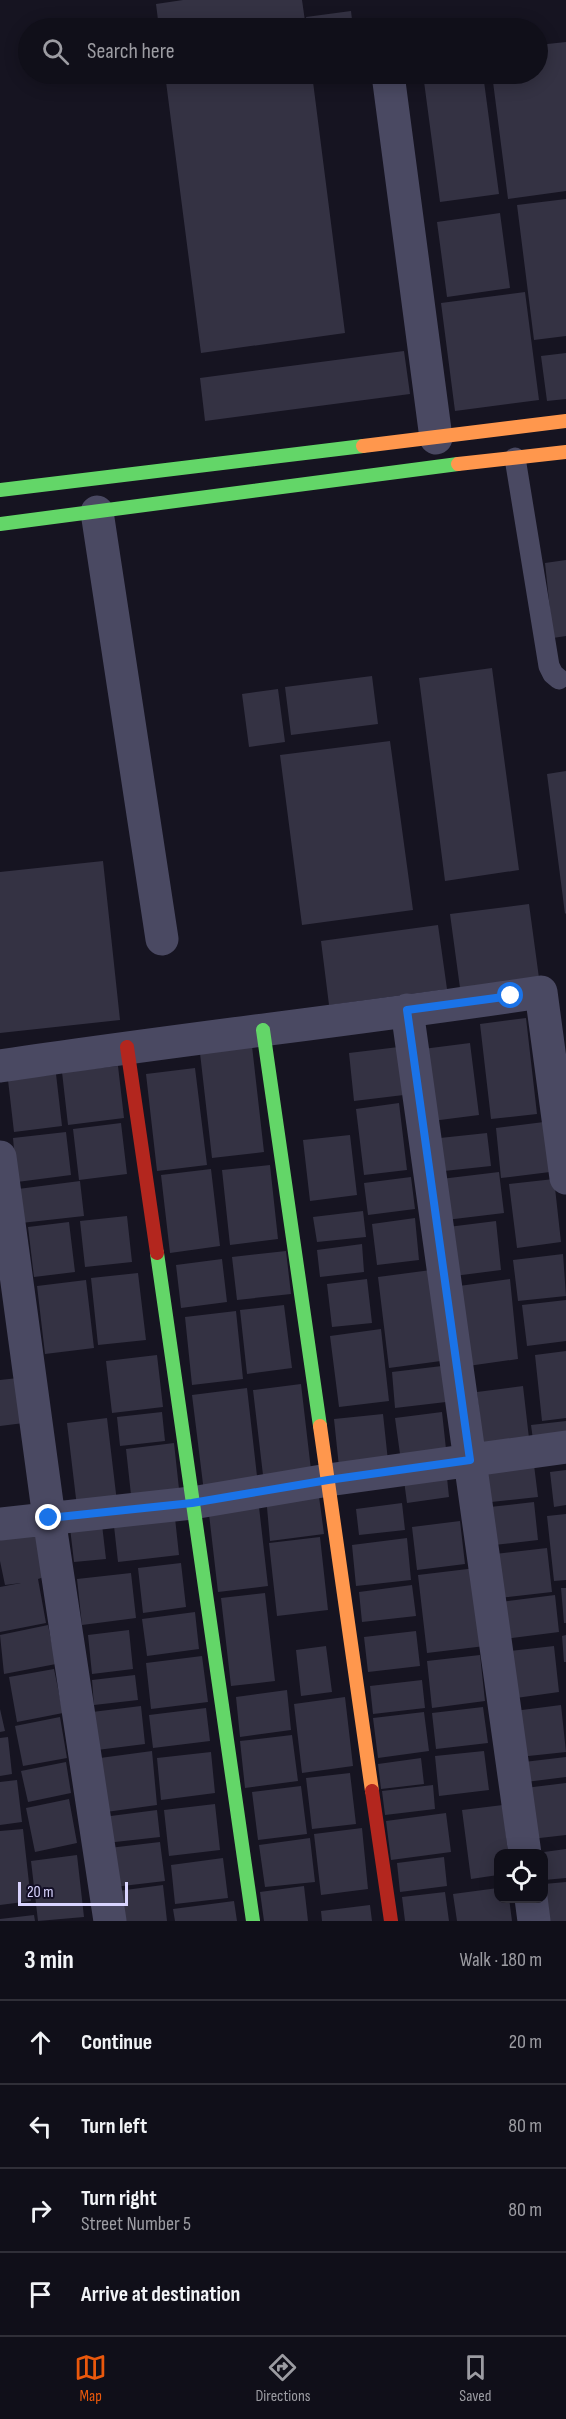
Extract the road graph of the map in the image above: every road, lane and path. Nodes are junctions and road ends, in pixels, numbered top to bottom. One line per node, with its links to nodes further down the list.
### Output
1 (389, 84): 3 (street)
2 (566, 421): 3 (street)
3 (436, 438): 6 (street)
4 (566, 452): 5 (street)
5 (515, 458): 7 (street); 9 (lane)
6 (0, 490)
7 (97, 512): 8 (street); 10 (street)
8 (0, 524)
9 (559, 679)
10 (162, 939)
11 (407, 1010): 12 (street); 16 (street); 18 (street)
12 (264, 1030): 13 (street); 19 (street)
13 (127, 1047): 14 (street); 20 (street)
14 (0, 1066)
15 (0, 1157): 21 (street)
16 (566, 1178)
17 (566, 1447): 18 (street)
18 (470, 1460): 19 (street); 23 (street)
19 (328, 1480): 20 (street); 27 (street)
20 (192, 1503): 21 (street); 26 (street)
21 (49, 1518): 22 (street); 25 (street)
22 (0, 1524)
23 (524, 1849)
24 (532, 1903): 28 (street)
25 (110, 1921)
26 (253, 1921)
27 (391, 1921)
28 (534, 1921)

